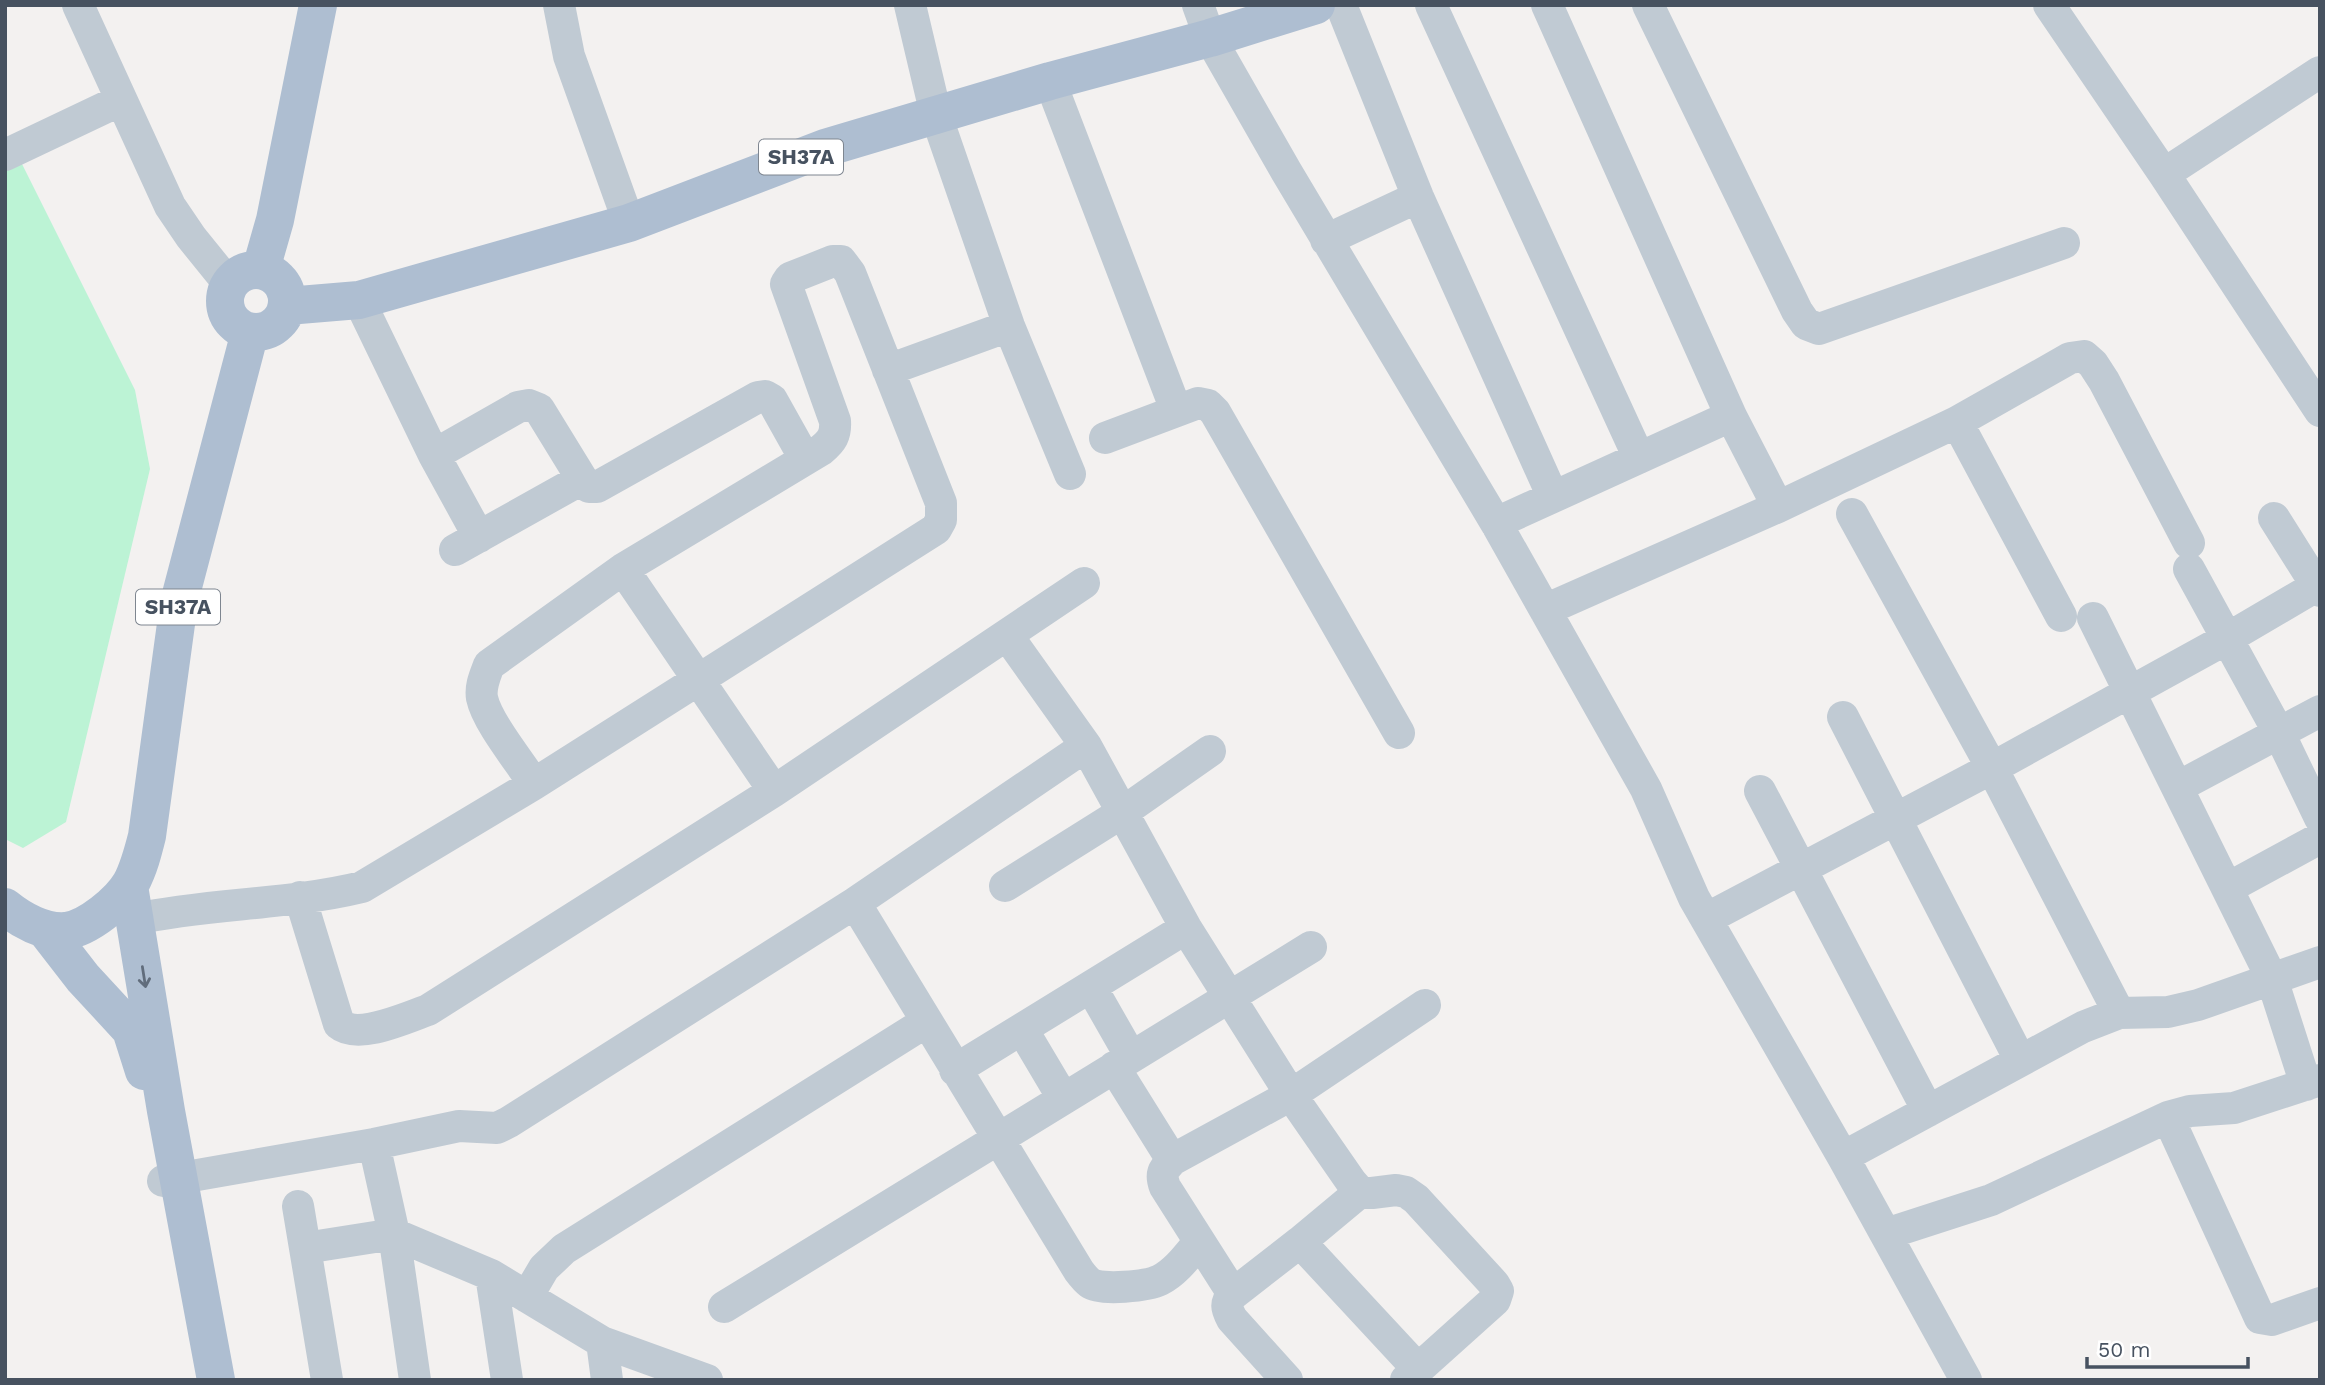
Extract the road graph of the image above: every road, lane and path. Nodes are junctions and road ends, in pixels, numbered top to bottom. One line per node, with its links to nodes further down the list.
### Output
1 (78, 5): 14 (street)
2 (318, 5): 22 (main road)
3 (559, 5): 19 (street)
4 (910, 5): 15 (street)
5 (1315, 5): 11 (main road, SH37A)
6 (1341, 5): 18 (street)
7 (1431, 5): 34 (street)
8 (1547, 5): 30 (street)
9 (1648, 5): 21 (street)
10 (2049, 5): 17 (street)
11 (1204, 22): 13 (main road, SH37A); 20 (street)
12 (2320, 72): 17 (street)
13 (1050, 81): 15 (main road, SH37A); 28 (street)
14 (121, 100): 16 (street); 22 (street)
15 (936, 115): 19 (main road, SH37A); 25 (street)
16 (5, 155)
17 (2164, 174): 29 (street)
18 (1418, 198): 20 (street); 38 (street)
19 (629, 223): 23 (main road, SH37A)
20 (1326, 240): 42 (street)
21 (2064, 243)
22 (245, 277): 24 (main road); 26 (main road)
23 (359, 300): 24 (main road, SH37A); 33 (street)
24 (287, 306): 26 (main road)
25 (1009, 326): 27 (street); 36 (street)
26 (250, 332): 72 (main road, SH37A)
27 (888, 370): 35 (street); 51 (street)
28 (1176, 410): 32 (street); 55 (street)
29 (2320, 411)
30 (1731, 416): 34 (street); 39 (street)
31 (1957, 422): 39 (street); 47 (street); 50 (street)
32 (1105, 438)
33 (433, 455): 37 (street); 37 (street)
34 (1639, 458): 38 (street)
35 (805, 459): 37 (street); 43 (street)
36 (1070, 474)
37 (582, 479)
38 (1553, 497): 42 (street)
39 (1778, 507): 46 (street)
40 (1852, 514): 59 (street)
41 (2274, 518): 45 (street)
42 (1496, 523): 46 (street)
43 (623, 569): 51 (street); 60 (street)
44 (1084, 583): 49 (street)
45 (2319, 587): 50 (street)
46 (1545, 610): 75 (street)
47 (2061, 617)
48 (2094, 618): 52 (street)
49 (1007, 635): 57 (street); 62 (street)
50 (2228, 638): 52 (street); 56 (street)
51 (698, 679): 60 (street); 62 (street)
52 (2131, 690): 59 (street); 61 (street)
53 (2320, 711): 56 (street)
54 (1843, 716): 66 (street)
55 (1399, 733)
56 (2279, 733): 61 (street); 65 (street)
57 (1086, 746): 64 (street); 73 (street)
58 (1210, 751): 64 (street)
59 (1992, 768): 66 (street); 84 (street)
60 (534, 784): 71 (street)
61 (2178, 787): 70 (street)
62 (774, 791): 71 (street)
63 (1760, 791): 68 (street)
64 (1123, 812): 69 (street); 76 (street)
65 (2320, 818)
66 (1896, 819): 68 (street); 87 (street)
67 (2320, 838): 70 (street)
68 (1801, 870): 75 (street); 93 (street)
69 (1005, 886)
70 (2228, 888): 80 (street)
71 (300, 897): 72 (street)
72 (132, 902): 77 (main road, SH37A); 99 (main road, one-way to 99)
73 (855, 903): 85 (street); 96 (street)
74 (5, 907): 77 (main road)
75 (1706, 919): 97 (street)
76 (1186, 928): 81 (street); 82 (street)
77 (45, 929): 99 (main road)
78 (1311, 947): 82 (street)
79 (2320, 962): 80 (street)
80 (2272, 979): 84 (street); 90 (street)
81 (1091, 987): 86 (street); 88 (street)
82 (1228, 996): 88 (street); 91 (street)
83 (1425, 1005): 91 (street)
84 (2119, 1013): 87 (street)
85 (926, 1022): 89 (street); 109 (street)
86 (1022, 1029): 89 (street); 92 (street)
87 (2020, 1060): 93 (street)
88 (1122, 1062): 92 (street); 98 (street)
89 (955, 1070): 95 (street)
90 (2313, 1083): 94 (street)
91 (1291, 1095): 98 (street); 100 (street)
92 (1063, 1098): 95 (street)
93 (1928, 1111): 97 (street)
94 (2168, 1116): 103 (street); 110 (street)
95 (997, 1138): 104 (street); 111 (street)
96 (373, 1144): 99 (street); 102 (street)
97 (1843, 1157): 103 (street)
98 (1172, 1160): 104 (street)
99 (171, 1180): 114 (main road); 115 (main road)
100 (1360, 1192): 105 (street); 113 (street)
101 (298, 1206): 106 (street)
102 (394, 1234): 106 (street); 107 (street); 117 (street)
103 (1886, 1234): 122 (street)
104 (1199, 1242): 108 (street)
105 (1300, 1242): 108 (street); 113 (street)
106 (305, 1248): 116 (street)
107 (491, 1275): 109 (street); 118 (street)
108 (1233, 1294): 121 (street)
109 (527, 1297): 112 (street)
110 (2320, 1303)
111 (724, 1307)
112 (603, 1342): 119 (street); 120 (street)
113 (1412, 1374)
114 (196, 1380)
115 (216, 1380)
116 (327, 1380)
117 (415, 1380)
118 (507, 1380)
119 (607, 1380)
120 (707, 1380)
121 (1287, 1380)
122 (1966, 1380)

